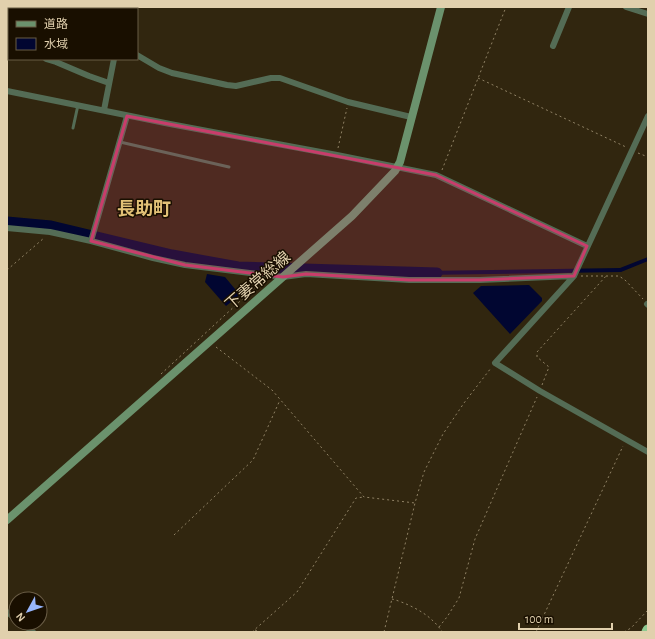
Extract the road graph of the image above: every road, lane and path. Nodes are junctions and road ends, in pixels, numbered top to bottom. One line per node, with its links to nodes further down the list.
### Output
1 (43, 7): 2 (street)
2 (68, 7)
3 (441, 7): 20 (main road, 下妻常総線)
4 (506, 7): 12 (path)
5 (569, 7): 8 (street)
6 (626, 7): 7 (street)
7 (648, 14)
8 (553, 46)
9 (138, 56): 15 (street)
10 (49, 60): 13 (street)
11 (114, 60): 13 (street)
12 (478, 78): 23 (path); 28 (path)
13 (109, 83): 17 (street)
14 (7, 91): 16 (street)
15 (348, 102): 20 (street); 24 (path)
16 (78, 105): 17 (street); 21 (lane)
17 (104, 110): 18 (street)
18 (127, 116): 22 (street); 24 (street)
19 (648, 116): 23 (street)
20 (411, 117): 27 (main road, 下妻常総線)
21 (72, 128)
22 (119, 142): 26 (lane); 31 (street)
23 (632, 150): 25 (path); 32 (street)
24 (337, 155): 27 (street)
25 (648, 158)
26 (229, 167)
27 (398, 167): 28 (street); 35 (main road, 下妻常総線)
28 (439, 177): 32 (street)
29 (7, 228): 30 (street)
30 (50, 232): 31 (street); 33 (path)
31 (91, 241): 34 (street)
32 (587, 246): 36 (street)
33 (7, 270)
34 (269, 275): 35 (street); 41 (path)
35 (285, 275): 36 (street); 39 (main road, 下妻常総線)
36 (574, 275): 37 (path); 40 (street)
37 (607, 275): 38 (path); 42 (path)
38 (648, 305)
39 (209, 342): 43 (path); 48 (main road, 下妻常総線)
40 (495, 363): 42 (street); 47 (path)
41 (159, 376)
42 (540, 391): 44 (street); 52 (path)
43 (280, 399): 46 (path); 49 (path)
44 (625, 440): 45 (street); 58 (path)
45 (648, 452)
46 (364, 497): 47 (path); 53 (path)
47 (415, 503): 50 (path)
48 (7, 520)
49 (174, 535)
50 (392, 599): 52 (path); 56 (path)
51 (648, 610): 59 (path)
52 (439, 627): 57 (path)
53 (255, 630): 54 (path); 55 (path)
54 (252, 632)
55 (260, 632)
56 (384, 632)
57 (443, 632)
58 (536, 632)
59 (624, 632)

